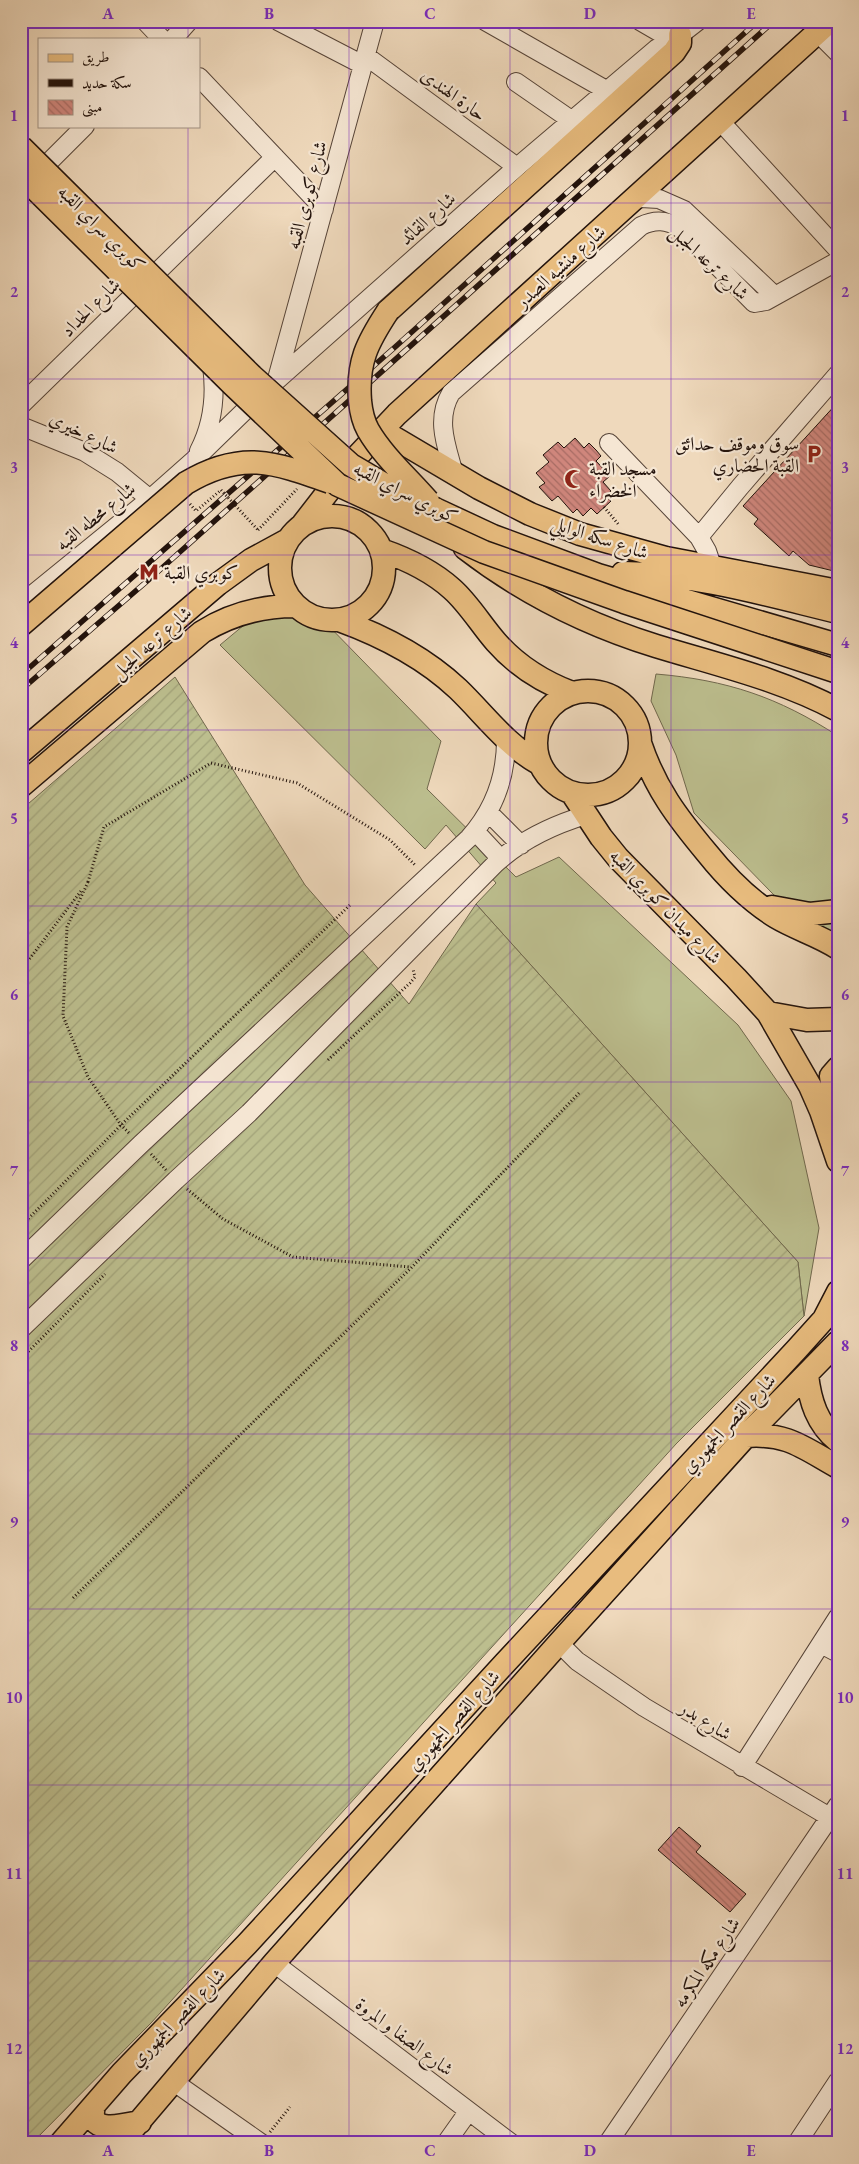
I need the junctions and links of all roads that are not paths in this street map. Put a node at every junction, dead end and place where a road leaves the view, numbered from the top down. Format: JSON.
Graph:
{"nodes":[{"id":1,"x":145,"y":21,"type":"edge"},
{"id":2,"x":188,"y":21,"type":"edge"},
{"id":3,"x":278,"y":21,"type":"edge"},
{"id":4,"x":375,"y":21,"type":"edge"},
{"id":5,"x":485,"y":21,"type":"edge"},
{"id":6,"x":640,"y":21,"type":"edge"},
{"id":7,"x":698,"y":21,"type":"edge"},
{"id":8,"x":824,"y":27,"type":"edge"},
{"id":9,"x":675,"y":37,"type":"junction"},
{"id":10,"x":161,"y":38,"type":"edge"},
{"id":11,"x":174,"y":38,"type":"edge"},
{"id":12,"x":838,"y":53,"type":"edge"},
{"id":13,"x":365,"y":60,"type":"junction"},
{"id":14,"x":200,"y":78,"type":"edge"},
{"id":15,"x":516,"y":82,"type":"dead end"},
{"id":16,"x":606,"y":90,"type":"junction"},
{"id":17,"x":572,"y":120,"type":"junction"},
{"id":18,"x":720,"y":121,"type":"junction"},
{"id":19,"x":83,"y":128,"type":"edge"},
{"id":20,"x":21,"y":147,"type":"edge"},
{"id":21,"x":275,"y":157,"type":"junction"},
{"id":22,"x":517,"y":167,"type":"junction"},
{"id":23,"x":23,"y":180,"type":"edge"},
{"id":24,"x":632,"y":200,"type":"junction"},
{"id":25,"x":324,"y":209,"type":"junction"},
{"id":26,"x":838,"y":250,"type":"edge"},
{"id":27,"x":838,"y":261,"type":"edge"},
{"id":28,"x":139,"y":289,"type":"junction"},
{"id":29,"x":775,"y":296,"type":"junction"},
{"id":30,"x":212,"y":366,"type":"junction"},
{"id":31,"x":838,"y":374,"type":"edge"},
{"id":32,"x":272,"y":384,"type":"junction"},
{"id":33,"x":21,"y":405,"type":"edge"},
{"id":34,"x":22,"y":428,"type":"edge"},
{"id":35,"x":381,"y":430,"type":"junction"},
{"id":36,"x":609,"y":443,"type":"dead end"},
{"id":37,"x":418,"y":453,"type":"junction"},
{"id":38,"x":194,"y":460,"type":"junction"},
{"id":39,"x":454,"y":474,"type":"junction"},
{"id":40,"x":338,"y":485,"type":"junction"},
{"id":41,"x":150,"y":499,"type":"junction"},
{"id":42,"x":435,"y":509,"type":"junction"},
{"id":43,"x":359,"y":523,"type":"junction"},
{"id":44,"x":303,"y":524,"type":"junction"},
{"id":45,"x":450,"y":537,"type":"junction"},
{"id":46,"x":699,"y":537,"type":"junction"},
{"id":47,"x":286,"y":541,"type":"junction"},
{"id":48,"x":381,"y":550,"type":"junction"},
{"id":49,"x":712,"y":566,"type":"junction"},
{"id":50,"x":598,"y":575,"type":"junction"},
{"id":51,"x":838,"y":591,"type":"edge"},
{"id":52,"x":21,"y":604,"type":"edge"},
{"id":53,"x":296,"y":606,"type":"junction"},
{"id":54,"x":838,"y":612,"type":"edge"},
{"id":55,"x":339,"y":620,"type":"junction"},
{"id":56,"x":21,"y":625,"type":"edge"},
{"id":57,"x":838,"y":645,"type":"edge"},
{"id":58,"x":838,"y":672,"type":"edge"},
{"id":59,"x":572,"y":694,"type":"junction"},
{"id":60,"x":838,"y":710,"type":"edge"},
{"id":61,"x":63,"y":717,"type":"junction"},
{"id":62,"x":80,"y":736,"type":"junction"},
{"id":63,"x":506,"y":740,"type":"junction"},
{"id":64,"x":640,"y":743,"type":"junction"},
{"id":65,"x":21,"y":752,"type":"edge"},
{"id":66,"x":540,"y":764,"type":"junction"},
{"id":67,"x":21,"y":786,"type":"edge"},
{"id":68,"x":572,"y":793,"type":"junction"},
{"id":69,"x":488,"y":812,"type":"junction"},
{"id":70,"x":586,"y":815,"type":"junction"},
{"id":71,"x":476,"y":831,"type":"junction"},
{"id":72,"x":521,"y":845,"type":"junction"},
{"id":73,"x":501,"y":859,"type":"junction"},
{"id":74,"x":750,"y":899,"type":"junction"},
{"id":75,"x":838,"y":911,"type":"edge"},
{"id":76,"x":838,"y":948,"type":"edge"},
{"id":77,"x":768,"y":1014,"type":"junction"},
{"id":78,"x":838,"y":1019,"type":"edge"},
{"id":79,"x":838,"y":1068,"type":"edge"},
{"id":80,"x":831,"y":1137,"type":"junction"},
{"id":81,"x":838,"y":1161,"type":"edge"},
{"id":82,"x":21,"y":1260,"type":"edge"},
{"id":83,"x":838,"y":1292,"type":"edge"},
{"id":84,"x":21,"y":1329,"type":"edge"},
{"id":85,"x":838,"y":1342,"type":"edge"},
{"id":86,"x":806,"y":1375,"type":"junction"},
{"id":87,"x":746,"y":1436,"type":"junction"},
{"id":88,"x":838,"y":1441,"type":"edge"},
{"id":89,"x":838,"y":1466,"type":"edge"},
{"id":90,"x":838,"y":1617,"type":"edge"},
{"id":91,"x":559,"y":1643,"type":"junction"},
{"id":92,"x":821,"y":1644,"type":"junction"},
{"id":93,"x":838,"y":1653,"type":"edge"},
{"id":94,"x":742,"y":1767,"type":"junction"},
{"id":95,"x":835,"y":1815,"type":"edge"},
{"id":96,"x":274,"y":1963,"type":"junction"},
{"id":97,"x":838,"y":2081,"type":"edge"},
{"id":98,"x":174,"y":2082,"type":"junction"},
{"id":99,"x":94,"y":2106,"type":"junction"},
{"id":100,"x":468,"y":2112,"type":"junction"},
{"id":101,"x":140,"y":2122,"type":"junction"},
{"id":102,"x":264,"y":2139,"type":"edge"},
{"id":103,"x":61,"y":2143,"type":"edge"},
{"id":104,"x":121,"y":2143,"type":"edge"},
{"id":105,"x":446,"y":2143,"type":"edge"},
{"id":106,"x":511,"y":2143,"type":"edge"},
{"id":107,"x":608,"y":2143,"type":"edge"},
{"id":108,"x":797,"y":2143,"type":"edge"}],
"edges":[{"from":1,"to":10,"type":"street"},
{"from":2,"to":11,"type":"street"},
{"from":3,"to":13,"type":"street","name":"حارة الهندى"},
{"from":4,"to":13,"type":"street","name":"شارع كوبرى القبه"},
{"from":5,"to":16,"type":"street"},
{"from":6,"to":9,"type":"street"},
{"from":7,"to":9,"type":"street","name":"شارع القائد"},
{"from":8,"to":12,"type":"street"},
{"from":8,"to":18,"type":"main road","name":"شارع منشيه الصدر"},
{"from":9,"to":16,"type":"street","name":"شارع القائد"},
{"from":9,"to":42,"type":"main road","bridge":true},
{"from":13,"to":22,"type":"street","name":"حارة الهندى"},
{"from":13,"to":25,"type":"street","name":"شارع كوبرى القبه"},
{"from":14,"to":21,"type":"street"},
{"from":15,"to":17,"type":"street"},
{"from":16,"to":17,"type":"street","name":"شارع القائد"},
{"from":17,"to":22,"type":"street","name":"شارع القائد"},
{"from":18,"to":24,"type":"main road","name":"شارع منشيه الصدر"},
{"from":18,"to":26,"type":"street"},
{"from":19,"to":23,"type":"street"},
{"from":20,"to":42,"type":"main road","name":"كوبري سراي القبه","bridge":true},
{"from":21,"to":25,"type":"street"},
{"from":21,"to":28,"type":"street","name":"شارع الحداد"},
{"from":22,"to":32,"type":"street","name":"شارع القائد"},
{"from":23,"to":28,"type":"street"},
{"from":23,"to":40,"type":"main road","name":"كوبري سراي القبه","bridge":true},
{"from":24,"to":29,"type":"street"},
{"from":24,"to":35,"type":"main road","name":"شارع منشيه الصدر"},
{"from":25,"to":32,"type":"street","name":"شارع كوبرى القبه"},
{"from":27,"to":29,"type":"street","name":"شارع ترعه الجبل"},
{"from":28,"to":30,"type":"street"},
{"from":28,"to":33,"type":"street","name":"شارع الحداد"},
{"from":29,"to":39,"type":"street","name":"شارع ترعه الجبل"},
{"from":30,"to":32,"type":"street"},
{"from":30,"to":38,"type":"street"},
{"from":31,"to":46,"type":"street"},
{"from":32,"to":38,"type":"street","name":"شارع القائد"},
{"from":34,"to":41,"type":"street","name":"شارع خيري"},
{"from":35,"to":37,"type":"main road","name":"شارع سكه الوايلي"},
{"from":35,"to":44,"type":"main road","name":"شارع منشيه الصدر"},
{"from":36,"to":46,"type":"street"},
{"from":37,"to":39,"type":"main road","name":"شارع سكه الوايلي"},
{"from":37,"to":43,"type":"main road"},
{"from":38,"to":41,"type":"street","name":"شارع محطه القبه"},
{"from":39,"to":49,"type":"main road","name":"شارع سكه الوايلي"},
{"from":40,"to":45,"type":"main road","name":"كوبري سراي القبه","bridge":true},
{"from":40,"to":56,"type":"main road","bridge":true},
{"from":41,"to":52,"type":"street","name":"شارع محطه القبه"},
{"from":42,"to":50,"type":"main road","name":"كوبري سراي القبه"},
{"from":43,"to":44,"type":"main road"},
{"from":43,"to":48,"type":"main road"},
{"from":44,"to":47,"type":"main road"},
{"from":45,"to":58,"type":"main road","name":"كوبري سراي القبه","bridge":true},
{"from":45,"to":60,"type":"main road","bridge":true},
{"from":46,"to":49,"type":"street"},
{"from":47,"to":53,"type":"main road"},
{"from":47,"to":61,"type":"main road","name":"شارع ترعه الجبل"},
{"from":48,"to":55,"type":"main road"},
{"from":48,"to":59,"type":"main road"},
{"from":49,"to":51,"type":"main road","name":"شارع سكه الوايلي"},
{"from":50,"to":54,"type":"main road"},
{"from":50,"to":57,"type":"main road","name":"كوبري سراي القبه"},
{"from":53,"to":55,"type":"main road"},
{"from":53,"to":62,"type":"main road","name":"شارع ترعه الجبل"},
{"from":55,"to":63,"type":"main road"},
{"from":59,"to":64,"type":"main road"},
{"from":59,"to":66,"type":"main road"},
{"from":61,"to":62,"type":"main road"},
{"from":61,"to":65,"type":"main road","name":"شارع ترعه الجبل"},
{"from":62,"to":67,"type":"main road","name":"شارع ترعه الجبل"},
{"from":63,"to":66,"type":"main road"},
{"from":63,"to":69,"type":"street"},
{"from":64,"to":68,"type":"main road"},
{"from":64,"to":74,"type":"main road"},
{"from":66,"to":68,"type":"main road"},
{"from":68,"to":70,"type":"main road","name":"شارع ميدان كوبري القبه"},
{"from":69,"to":71,"type":"street"},
{"from":69,"to":72,"type":"street"},
{"from":70,"to":72,"type":"street"},
{"from":70,"to":77,"type":"main road","name":"شارع ميدان كوبري القبه"},
{"from":71,"to":73,"type":"street"},
{"from":71,"to":82,"type":"street"},
{"from":72,"to":73,"type":"street"},
{"from":73,"to":84,"type":"street"},
{"from":74,"to":75,"type":"main road"},
{"from":74,"to":76,"type":"main road"},
{"from":77,"to":78,"type":"main road"},
{"from":77,"to":80,"type":"main road"},
{"from":79,"to":80,"type":"main road"},
{"from":80,"to":81,"type":"main road"},
{"from":83,"to":99,"type":"main road","name":"شارع القصر الجمهوري"},
{"from":85,"to":86,"type":"main road","name":"شارع القصر الجمهوري"},
{"from":86,"to":87,"type":"main road","name":"شارع القصر الجمهوري"},
{"from":86,"to":88,"type":"main road"},
{"from":87,"to":89,"type":"main road"},
{"from":87,"to":91,"type":"main road","name":"شارع القصر الجمهوري"},
{"from":90,"to":92,"type":"street"},
{"from":91,"to":94,"type":"street","name":"شارع بدر"},
{"from":91,"to":96,"type":"main road","name":"شارع القصر الجمهوري"},
{"from":92,"to":93,"type":"street"},
{"from":92,"to":94,"type":"street"},
{"from":94,"to":95,"type":"street","name":"شارع بدر"},
{"from":95,"to":107,"type":"street","name":"شارع مكه المكرمه"},
{"from":96,"to":98,"type":"main road","name":"شارع القصر الجمهوري"},
{"from":96,"to":100,"type":"street","name":"شارع الصفا و المروة"},
{"from":97,"to":108,"type":"street"},
{"from":98,"to":101,"type":"main road","name":"شارع القصر الجمهوري"},
{"from":98,"to":102,"type":"street"},
{"from":99,"to":101,"type":"main road"},
{"from":99,"to":103,"type":"main road","name":"شارع القصر الجمهوري"},
{"from":100,"to":105,"type":"street"},
{"from":100,"to":106,"type":"street","name":"شارع الصفا و المروة"},
{"from":101,"to":104,"type":"main road","name":"شارع القصر الجمهوري"}]}
